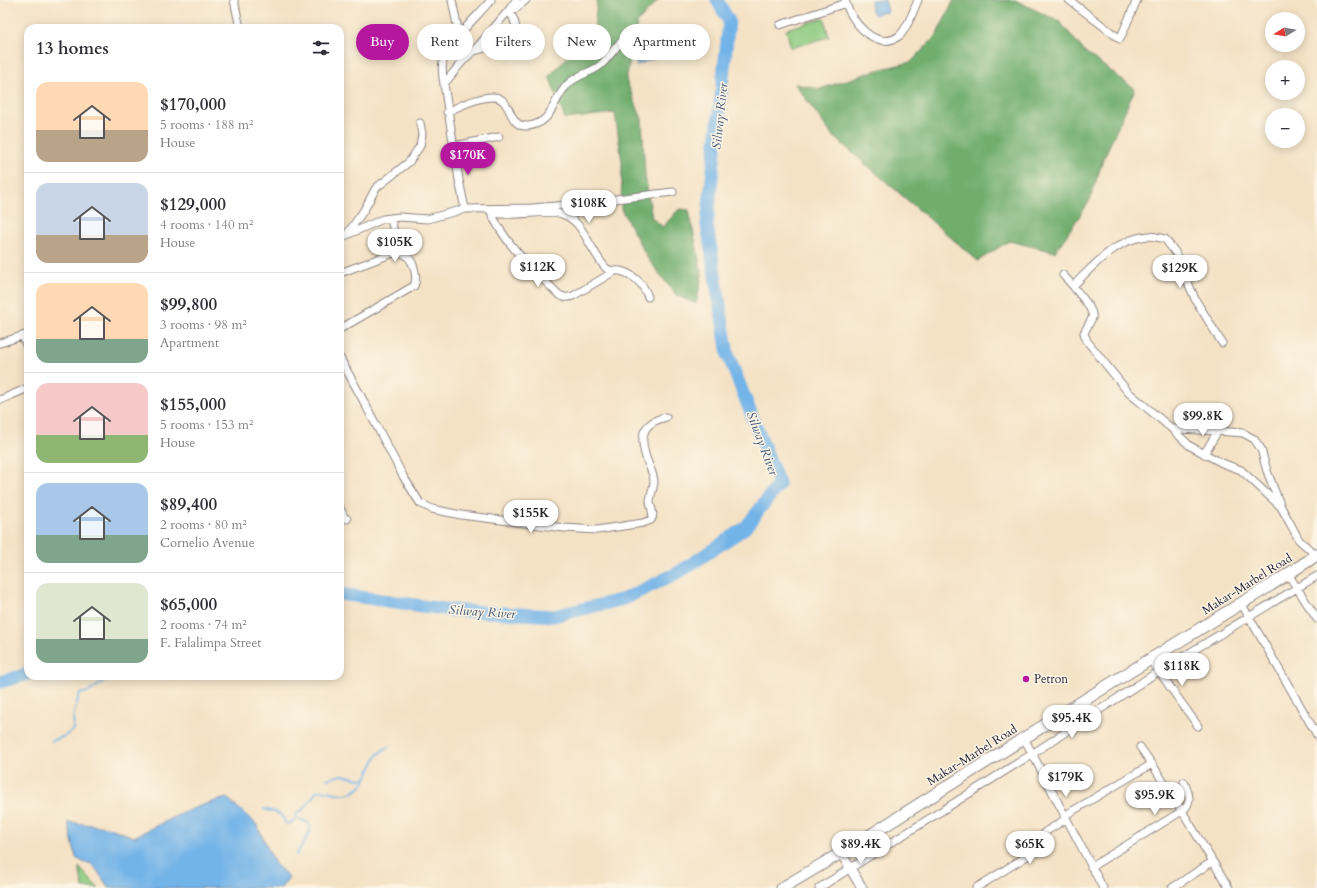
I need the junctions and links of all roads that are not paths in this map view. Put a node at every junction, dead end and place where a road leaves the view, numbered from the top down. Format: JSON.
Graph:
{"nodes":[{"id":1,"x":234,"y":0,"type":"edge"},
{"id":2,"x":452,"y":0,"type":"edge"},
{"id":3,"x":491,"y":0,"type":"edge"},
{"id":4,"x":516,"y":0,"type":"edge"},
{"id":5,"x":526,"y":0,"type":"edge"},
{"id":6,"x":918,"y":0,"type":"edge"},
{"id":7,"x":1069,"y":0,"type":"edge"},
{"id":8,"x":1082,"y":0,"type":"edge"},
{"id":9,"x":1137,"y":0,"type":"edge"},
{"id":10,"x":846,"y":1,"type":"edge"},
{"id":11,"x":1078,"y":7,"type":"junction"},
{"id":12,"x":510,"y":11,"type":"junction"},
{"id":13,"x":239,"y":24,"type":"edge"},
{"id":14,"x":457,"y":24,"type":"edge"},
{"id":15,"x":469,"y":24,"type":"edge"},
{"id":16,"x":780,"y":24,"type":"dead end"},
{"id":17,"x":619,"y":44,"type":"edge"},
{"id":18,"x":474,"y":51,"type":"junction"},
{"id":19,"x":445,"y":60,"type":"edge"},
{"id":20,"x":444,"y":84,"type":"junction"},
{"id":21,"x":447,"y":112,"type":"junction"},
{"id":22,"x":420,"y":123,"type":"dead end"},
{"id":23,"x":499,"y":136,"type":"dead end"},
{"id":24,"x":454,"y":146,"type":"junction"},
{"id":25,"x":673,"y":192,"type":"dead end"},
{"id":26,"x":465,"y":209,"type":"junction"},
{"id":27,"x":491,"y":210,"type":"junction"},
{"id":28,"x":391,"y":218,"type":"junction"},
{"id":29,"x":344,"y":236,"type":"edge"},
{"id":30,"x":344,"y":237,"type":"edge"},
{"id":31,"x":399,"y":251,"type":"junction"},
{"id":32,"x":615,"y":271,"type":"junction"},
{"id":33,"x":344,"y":272,"type":"edge"},
{"id":34,"x":1063,"y":275,"type":"dead end"},
{"id":35,"x":1072,"y":286,"type":"junction"},
{"id":36,"x":648,"y":297,"type":"dead end"},
{"id":37,"x":344,"y":327,"type":"edge"},
{"id":38,"x":24,"y":335,"type":"edge"},
{"id":39,"x":1222,"y":343,"type":"dead end"},
{"id":40,"x":0,"y":344,"type":"edge"},
{"id":41,"x":344,"y":365,"type":"edge"},
{"id":42,"x":24,"y":389,"type":"edge"},
{"id":43,"x":1,"y":397,"type":"edge"},
{"id":44,"x":666,"y":417,"type":"dead end"},
{"id":45,"x":1170,"y":428,"type":"junction"},
{"id":46,"x":1218,"y":431,"type":"junction"},
{"id":47,"x":1204,"y":454,"type":"junction"},
{"id":48,"x":1282,"y":507,"type":"junction"},
{"id":49,"x":344,"y":517,"type":"edge"},
{"id":50,"x":347,"y":519,"type":"dead end"},
{"id":51,"x":1316,"y":555,"type":"edge"},
{"id":52,"x":1288,"y":574,"type":"junction"},
{"id":53,"x":1317,"y":576,"type":"edge"},
{"id":54,"x":1297,"y":588,"type":"junction"},
{"id":55,"x":1241,"y":603,"type":"junction"},
{"id":56,"x":1249,"y":617,"type":"junction"},
{"id":57,"x":1317,"y":619,"type":"edge"},
{"id":58,"x":1150,"y":659,"type":"junction"},
{"id":59,"x":1159,"y":671,"type":"junction"},
{"id":60,"x":1198,"y":726,"type":"dead end"},
{"id":61,"x":1317,"y":735,"type":"edge"},
{"id":62,"x":1024,"y":738,"type":"junction"},
{"id":63,"x":1140,"y":747,"type":"dead end"},
{"id":64,"x":1032,"y":754,"type":"junction"},
{"id":65,"x":1152,"y":764,"type":"junction"},
{"id":66,"x":1184,"y":782,"type":"dead end"},
{"id":67,"x":1182,"y":811,"type":"junction"},
{"id":68,"x":1065,"y":818,"type":"junction"},
{"id":69,"x":841,"y":853,"type":"junction"},
{"id":70,"x":1212,"y":862,"type":"junction"},
{"id":71,"x":1091,"y":866,"type":"junction"},
{"id":72,"x":850,"y":867,"type":"junction"},
{"id":73,"x":782,"y":888,"type":"edge"},
{"id":74,"x":818,"y":888,"type":"edge"},
{"id":75,"x":862,"y":888,"type":"edge"},
{"id":76,"x":976,"y":888,"type":"edge"},
{"id":77,"x":1103,"y":888,"type":"edge"},
{"id":78,"x":1172,"y":888,"type":"edge"},
{"id":79,"x":1229,"y":888,"type":"edge"}],
"edges":[{"from":1,"to":13,"type":"street"},
{"from":2,"to":14,"type":"street"},
{"from":3,"to":15,"type":"street"},
{"from":4,"to":12,"type":"street"},
{"from":5,"to":12,"type":"street"},
{"from":6,"to":10,"type":"street"},
{"from":7,"to":11,"type":"street"},
{"from":8,"to":11,"type":"street"},
{"from":9,"to":11,"type":"street"},
{"from":10,"to":16,"type":"street"},
{"from":12,"to":18,"type":"street"},
{"from":12,"to":18,"type":"street"},
{"from":17,"to":21,"type":"street"},
{"from":18,"to":20,"type":"street"},
{"from":19,"to":20,"type":"street"},
{"from":20,"to":21,"type":"street"},
{"from":21,"to":24,"type":"street"},
{"from":22,"to":29,"type":"street"},
{"from":23,"to":24,"type":"street"},
{"from":24,"to":26,"type":"street"},
{"from":25,"to":27,"type":"street"},
{"from":26,"to":27,"type":"street"},
{"from":26,"to":28,"type":"street"},
{"from":27,"to":32,"type":"street"},
{"from":27,"to":32,"type":"street"},
{"from":28,"to":30,"type":"street"},
{"from":28,"to":31,"type":"street"},
{"from":31,"to":33,"type":"street"},
{"from":31,"to":37,"type":"street"},
{"from":32,"to":36,"type":"street"},
{"from":34,"to":35,"type":"street"},
{"from":35,"to":39,"type":"street"},
{"from":35,"to":45,"type":"street"},
{"from":38,"to":40,"type":"street"},
{"from":41,"to":44,"type":"street"},
{"from":42,"to":43,"type":"street"},
{"from":45,"to":46,"type":"street"},
{"from":45,"to":47,"type":"street"},
{"from":46,"to":47,"type":"street"},
{"from":46,"to":48,"type":"street"},
{"from":47,"to":48,"type":"street"},
{"from":48,"to":51,"type":"street"},
{"from":49,"to":50,"type":"street"},
{"from":51,"to":52,"type":"main road","name":"Makar-Marbel Road"},
{"from":52,"to":54,"type":"street"},
{"from":52,"to":55,"type":"main road","name":"Makar-Marbel Road"},
{"from":53,"to":54,"type":"street"},
{"from":54,"to":56,"type":"street"},
{"from":54,"to":57,"type":"street"},
{"from":55,"to":56,"type":"street"},
{"from":55,"to":58,"type":"main road","name":"Makar-Marbel Road"},
{"from":56,"to":59,"type":"street"},
{"from":56,"to":61,"type":"street"},
{"from":58,"to":59,"type":"street"},
{"from":58,"to":62,"type":"main road","name":"Makar-Marbel Road"},
{"from":59,"to":60,"type":"street"},
{"from":59,"to":64,"type":"street"},
{"from":62,"to":64,"type":"street"},
{"from":62,"to":69,"type":"main road","name":"Makar-Marbel Road"},
{"from":63,"to":65,"type":"street"},
{"from":64,"to":68,"type":"street"},
{"from":64,"to":72,"type":"street"},
{"from":65,"to":67,"type":"street"},
{"from":65,"to":68,"type":"street"},
{"from":66,"to":67,"type":"street"},
{"from":67,"to":70,"type":"street"},
{"from":67,"to":71,"type":"street"},
{"from":68,"to":71,"type":"street"},
{"from":68,"to":76,"type":"street"},
{"from":69,"to":72,"type":"street"},
{"from":69,"to":73,"type":"main road","name":"Makar-Marbel Road"},
{"from":70,"to":78,"type":"street"},
{"from":70,"to":79,"type":"street"},
{"from":71,"to":77,"type":"street"},
{"from":72,"to":74,"type":"street"},
{"from":72,"to":75,"type":"street"}]}
